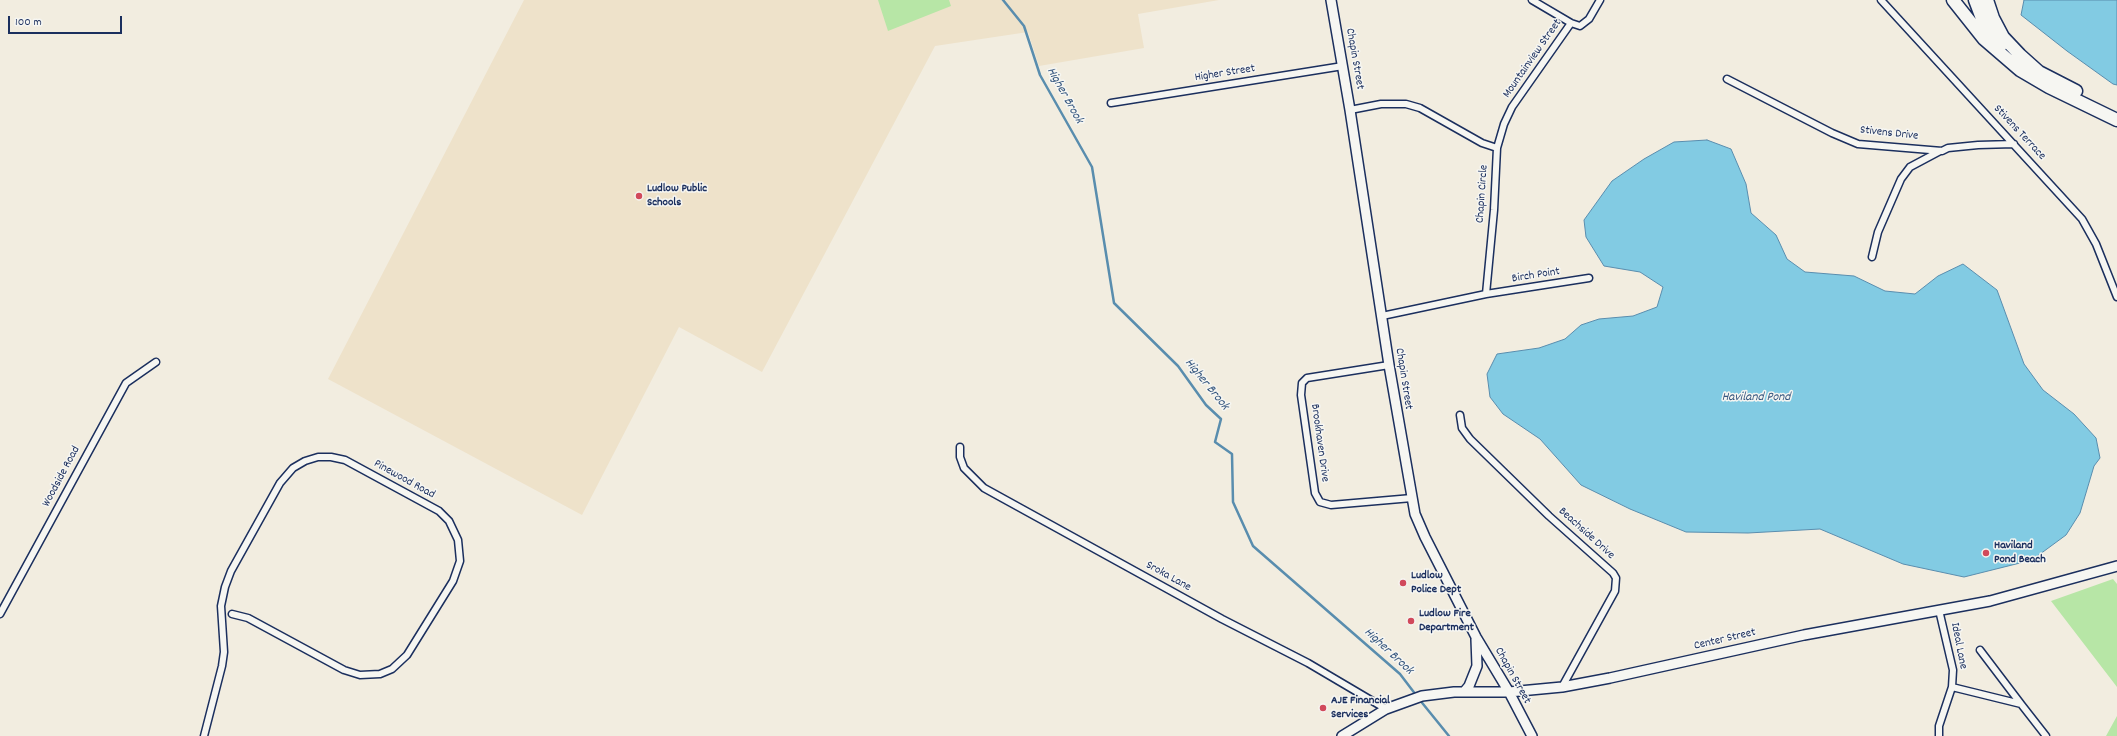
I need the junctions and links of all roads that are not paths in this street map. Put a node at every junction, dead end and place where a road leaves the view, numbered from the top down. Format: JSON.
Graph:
{"nodes":[{"id":1,"x":1331,"y":0,"type":"edge"},
{"id":2,"x":1532,"y":0,"type":"edge"},
{"id":3,"x":1600,"y":0,"type":"edge"},
{"id":4,"x":1881,"y":0,"type":"edge"},
{"id":5,"x":1953,"y":0,"type":"edge"},
{"id":6,"x":1975,"y":0,"type":"edge"},
{"id":7,"x":1987,"y":0,"type":"edge"},
{"id":8,"x":1571,"y":23,"type":"junction"},
{"id":9,"x":1343,"y":66,"type":"junction"},
{"id":10,"x":1727,"y":79,"type":"dead end"},
{"id":11,"x":2049,"y":87,"type":"junction"},
{"id":12,"x":1111,"y":103,"type":"dead end"},
{"id":13,"x":1350,"y":110,"type":"junction"},
{"id":14,"x":2117,"y":111,"type":"edge"},
{"id":15,"x":2117,"y":120,"type":"edge"},
{"id":16,"x":2014,"y":144,"type":"junction"},
{"id":17,"x":1497,"y":148,"type":"junction"},
{"id":18,"x":1942,"y":151,"type":"junction"},
{"id":19,"x":1872,"y":257,"type":"dead end"},
{"id":20,"x":1589,"y":278,"type":"dead end"},
{"id":21,"x":1486,"y":294,"type":"junction"},
{"id":22,"x":2117,"y":297,"type":"edge"},
{"id":23,"x":1382,"y":316,"type":"junction"},
{"id":24,"x":156,"y":362,"type":"dead end"},
{"id":25,"x":1389,"y":365,"type":"junction"},
{"id":26,"x":1460,"y":415,"type":"dead end"},
{"id":27,"x":960,"y":447,"type":"dead end"},
{"id":28,"x":1412,"y":498,"type":"junction"},
{"id":29,"x":2117,"y":566,"type":"edge"},
{"id":30,"x":1939,"y":610,"type":"junction"},
{"id":31,"x":0,"y":614,"type":"edge"},
{"id":32,"x":232,"y":614,"type":"dead end"},
{"id":33,"x":1476,"y":637,"type":"junction"},
{"id":34,"x":1980,"y":650,"type":"dead end"},
{"id":35,"x":1562,"y":687,"type":"junction"},
{"id":36,"x":1952,"y":687,"type":"junction"},
{"id":37,"x":1464,"y":692,"type":"junction"},
{"id":38,"x":1509,"y":692,"type":"junction"},
{"id":39,"x":2021,"y":704,"type":"junction"},
{"id":40,"x":1386,"y":709,"type":"junction"},
{"id":41,"x":204,"y":736,"type":"edge"},
{"id":42,"x":1342,"y":736,"type":"edge"},
{"id":43,"x":1532,"y":736,"type":"edge"},
{"id":44,"x":1939,"y":736,"type":"edge"},
{"id":45,"x":2046,"y":736,"type":"edge"}],
"edges":[{"from":1,"to":9,"type":"main road","name":"Chapin Street"},
{"from":2,"to":8,"type":"street"},
{"from":3,"to":8,"type":"street","name":"Mountainview Street"},
{"from":4,"to":16,"type":"street","name":"Stivens Terrace"},
{"from":5,"to":11,"type":"highway"},
{"from":6,"to":11,"type":"highway"},
{"from":7,"to":14,"type":"highway"},
{"from":8,"to":17,"type":"street","name":"Mountainview Street"},
{"from":9,"to":12,"type":"street","name":"Higher Street"},
{"from":9,"to":13,"type":"main road","name":"Chapin Street"},
{"from":10,"to":18,"type":"street","name":"Stivens Drive"},
{"from":11,"to":15,"type":"highway"},
{"from":13,"to":17,"type":"street"},
{"from":13,"to":23,"type":"main road","name":"Chapin Street"},
{"from":16,"to":18,"type":"street","name":"Stivens Drive"},
{"from":16,"to":22,"type":"street","name":"Stivens Terrace"},
{"from":17,"to":21,"type":"street","name":"Chapin Circle"},
{"from":18,"to":19,"type":"street"},
{"from":20,"to":21,"type":"street","name":"Birch Point"},
{"from":21,"to":23,"type":"street"},
{"from":23,"to":25,"type":"main road","name":"Chapin Street"},
{"from":24,"to":31,"type":"street","name":"Woodside Road"},
{"from":25,"to":28,"type":"main road","name":"Chapin Street"},
{"from":25,"to":28,"type":"street","name":"Brookhaven Drive"},
{"from":26,"to":35,"type":"street","name":"Beachside Drive"},
{"from":27,"to":40,"type":"street","name":"Sroka Lane"},
{"from":28,"to":33,"type":"main road","name":"Chapin Street"},
{"from":29,"to":30,"type":"main road","name":"Center Street"},
{"from":30,"to":35,"type":"main road","name":"Center Street"},
{"from":30,"to":36,"type":"street","name":"Ideal Lane"},
{"from":32,"to":41,"type":"street","name":"Pinewood Road"},
{"from":33,"to":37,"type":"main road"},
{"from":33,"to":38,"type":"main road","name":"Chapin Street"},
{"from":34,"to":39,"type":"street","name":"Ideal Lane"},
{"from":35,"to":38,"type":"main road","name":"Center Street"},
{"from":36,"to":39,"type":"street","name":"Ideal Lane"},
{"from":36,"to":44,"type":"street","name":"Ideal Lane"},
{"from":37,"to":38,"type":"main road","name":"Center Street"},
{"from":37,"to":40,"type":"main road","name":"Center Street"},
{"from":38,"to":43,"type":"main road","name":"Chapin Street"},
{"from":39,"to":45,"type":"street","name":"Ideal Lane"},
{"from":40,"to":42,"type":"main road","name":"Center Street"}]}
